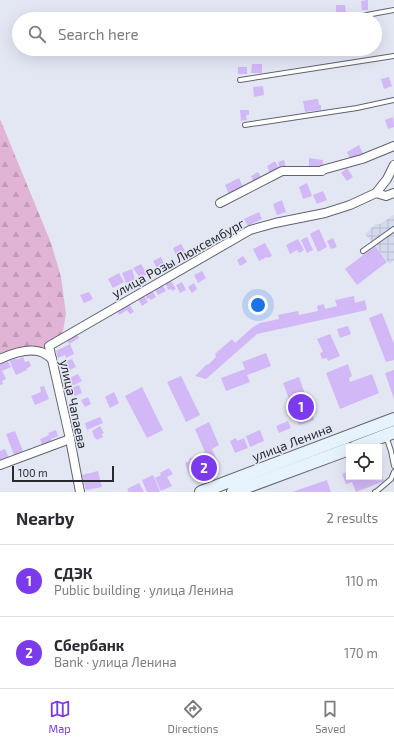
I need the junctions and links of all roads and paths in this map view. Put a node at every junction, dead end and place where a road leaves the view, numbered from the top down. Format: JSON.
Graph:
{"nodes":[{"id":1,"x":394,"y":10,"type":"edge"},
{"id":2,"x":382,"y":12,"type":"edge"},
{"id":3,"x":394,"y":56,"type":"edge"},
{"id":4,"x":240,"y":80,"type":"dead end"},
{"id":5,"x":394,"y":100,"type":"edge"},
{"id":6,"x":245,"y":126,"type":"dead end"},
{"id":7,"x":394,"y":146,"type":"edge"},
{"id":8,"x":394,"y":165,"type":"edge"},
{"id":9,"x":376,"y":193,"type":"junction"},
{"id":10,"x":394,"y":193,"type":"edge"},
{"id":11,"x":220,"y":203,"type":"dead end"},
{"id":12,"x":394,"y":230,"type":"edge"},
{"id":13,"x":363,"y":251,"type":"dead end"},
{"id":14,"x":49,"y":346,"type":"joint"},
{"id":15,"x":0,"y":359,"type":"edge"},
{"id":16,"x":52,"y":359,"type":"junction"},
{"id":17,"x":389,"y":421,"type":"edge"},
{"id":18,"x":389,"y":434,"type":"edge"},
{"id":19,"x":70,"y":439,"type":"junction"},
{"id":20,"x":362,"y":444,"type":"edge"},
{"id":21,"x":346,"y":450,"type":"edge"},
{"id":22,"x":0,"y":465,"type":"edge"},
{"id":23,"x":394,"y":466,"type":"edge"},
{"id":24,"x":394,"y":472,"type":"edge"},
{"id":25,"x":393,"y":480,"type":"edge"},
{"id":26,"x":80,"y":492,"type":"edge"},
{"id":27,"x":201,"y":492,"type":"edge"},
{"id":28,"x":235,"y":492,"type":"edge"},
{"id":29,"x":375,"y":492,"type":"edge"}],
"edges":[{"from":1,"to":2,"type":"lane"},
{"from":3,"to":4,"type":"lane"},
{"from":5,"to":6,"type":"lane"},
{"from":7,"to":11,"type":"street"},
{"from":8,"to":9,"type":"street"},
{"from":9,"to":10,"type":"street","name":"улица Розы Люксембург"},
{"from":9,"to":14,"type":"street","name":"улица Розы Люксембург"},
{"from":12,"to":13,"type":"lane"},
{"from":14,"to":16,"type":"street","name":"улица Чапаева"},
{"from":15,"to":16,"type":"street"},
{"from":16,"to":19,"type":"street","name":"улица Чапаева"},
{"from":17,"to":18,"type":"main road"},
{"from":17,"to":27,"type":"main road","name":"улица Ленина"},
{"from":18,"to":20,"type":"main road"},
{"from":18,"to":23,"type":"lane"},
{"from":19,"to":22,"type":"street"},
{"from":19,"to":26,"type":"street","name":"улица Чапаева"},
{"from":21,"to":28,"type":"main road","name":"улица Ленина"},
{"from":24,"to":25,"type":"lane"},
{"from":25,"to":29,"type":"lane"}]}
